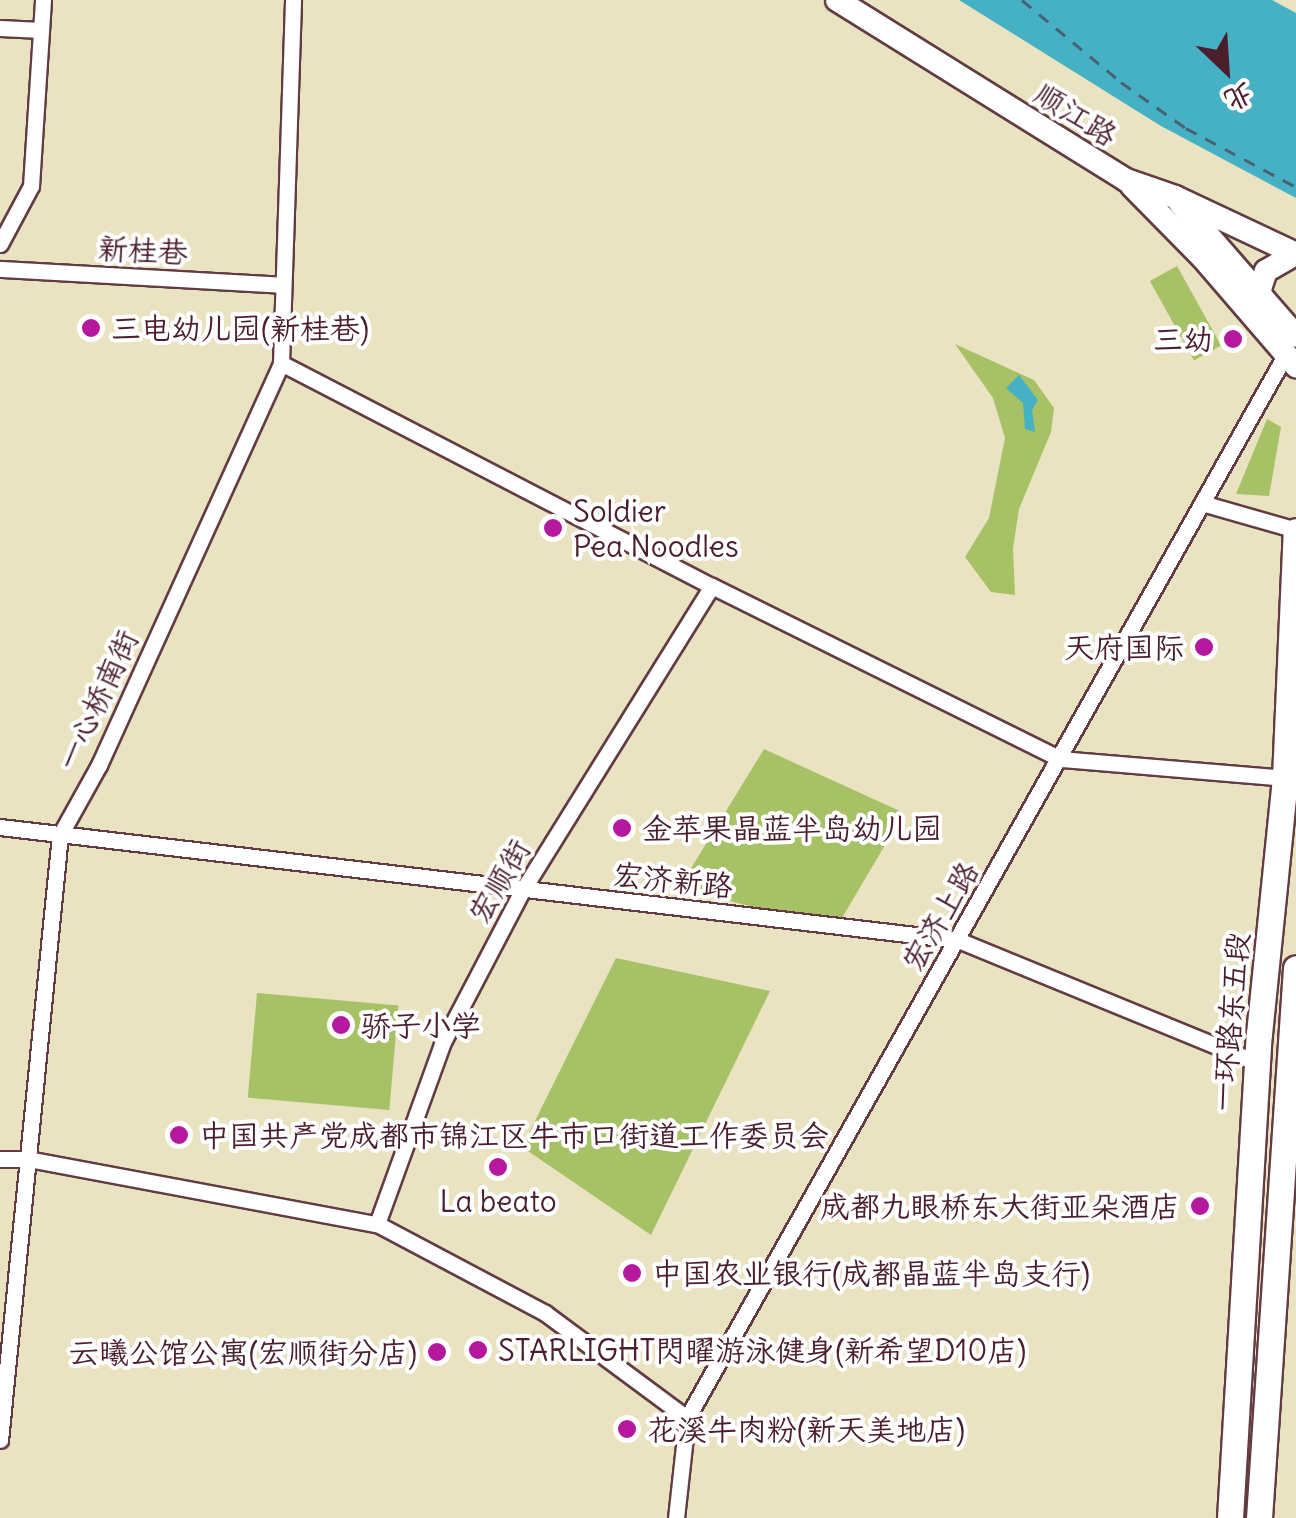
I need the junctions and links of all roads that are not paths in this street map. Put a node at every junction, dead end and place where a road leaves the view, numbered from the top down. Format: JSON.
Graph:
{"nodes":[{"id":1,"x":44,"y":0,"type":"edge"},
{"id":2,"x":293,"y":0,"type":"edge"},
{"id":3,"x":837,"y":0,"type":"edge"},
{"id":4,"x":862,"y":0,"type":"edge"},
{"id":5,"x":0,"y":28,"type":"edge"},
{"id":6,"x":41,"y":30,"type":"junction"},
{"id":7,"x":1154,"y":176,"type":"junction"},
{"id":8,"x":1126,"y":180,"type":"junction"},
{"id":9,"x":1175,"y":197,"type":"junction"},
{"id":10,"x":1296,"y":238,"type":"edge"},
{"id":11,"x":0,"y":244,"type":"edge"},
{"id":12,"x":1296,"y":254,"type":"edge"},
{"id":13,"x":0,"y":269,"type":"edge"},
{"id":14,"x":283,"y":285,"type":"junction"},
{"id":15,"x":1262,"y":302,"type":"junction"},
{"id":16,"x":1293,"y":351,"type":"edge"},
{"id":17,"x":281,"y":363,"type":"junction"},
{"id":18,"x":1202,"y":503,"type":"junction"},
{"id":19,"x":1296,"y":530,"type":"edge"},
{"id":20,"x":712,"y":586,"type":"junction"},
{"id":21,"x":1061,"y":758,"type":"junction"},
{"id":22,"x":1285,"y":778,"type":"junction"},
{"id":23,"x":0,"y":827,"type":"edge"},
{"id":24,"x":60,"y":834,"type":"junction"},
{"id":25,"x":522,"y":891,"type":"junction"},
{"id":26,"x":958,"y":940,"type":"junction"},
{"id":27,"x":1296,"y":968,"type":"edge"},
{"id":28,"x":1258,"y":1063,"type":"junction"},
{"id":29,"x":1290,"y":1093,"type":"edge"},
{"id":30,"x":0,"y":1159,"type":"edge"},
{"id":31,"x":28,"y":1159,"type":"junction"},
{"id":32,"x":376,"y":1224,"type":"junction"},
{"id":33,"x":687,"y":1418,"type":"junction"},
{"id":34,"x":0,"y":1440,"type":"edge"},
{"id":35,"x":676,"y":1518,"type":"edge"},
{"id":36,"x":1230,"y":1518,"type":"edge"},
{"id":37,"x":1259,"y":1518,"type":"edge"}],
"edges":[{"from":1,"to":6,"type":"street"},
{"from":2,"to":14,"type":"street","name":"一心桥南街"},
{"from":3,"to":8,"type":"main road","name":"顺江路"},
{"from":4,"to":7,"type":"main road","name":"顺江路"},
{"from":5,"to":6,"type":"street"},
{"from":6,"to":11,"type":"street"},
{"from":7,"to":9,"type":"main road"},
{"from":7,"to":10,"type":"main road","name":"顺江路"},
{"from":8,"to":9,"type":"main road","name":"顺江路"},
{"from":8,"to":16,"type":"main road"},
{"from":9,"to":12,"type":"main road","name":"顺江路"},
{"from":9,"to":15,"type":"main road"},
{"from":12,"to":15,"type":"main road"},
{"from":13,"to":14,"type":"street","name":"新桂巷"},
{"from":14,"to":17,"type":"street","name":"一心桥南街"},
{"from":15,"to":16,"type":"main road"},
{"from":16,"to":18,"type":"street","name":"宏济上路"},
{"from":17,"to":20,"type":"street"},
{"from":17,"to":24,"type":"street","name":"一心桥南街"},
{"from":18,"to":19,"type":"street"},
{"from":18,"to":21,"type":"street","name":"宏济上路"},
{"from":19,"to":22,"type":"main road","name":"一环路东五段"},
{"from":20,"to":21,"type":"street"},
{"from":20,"to":25,"type":"street","name":"宏顺街"},
{"from":21,"to":22,"type":"street"},
{"from":21,"to":26,"type":"street","name":"宏济上路"},
{"from":22,"to":28,"type":"main road","name":"一环路东五段"},
{"from":23,"to":24,"type":"street","name":"宏济新路"},
{"from":24,"to":25,"type":"street","name":"宏济新路"},
{"from":24,"to":31,"type":"street","name":"一心桥南街"},
{"from":25,"to":26,"type":"street","name":"宏济新路"},
{"from":25,"to":32,"type":"street","name":"宏顺街"},
{"from":26,"to":28,"type":"street","name":"宏济新路"},
{"from":26,"to":33,"type":"street","name":"宏济上路"},
{"from":27,"to":29,"type":"main road","name":"一环路东五段"},
{"from":28,"to":36,"type":"main road","name":"一环路东五段"},
{"from":29,"to":37,"type":"main road","name":"一环路东五段"},
{"from":30,"to":31,"type":"street"},
{"from":31,"to":32,"type":"street"},
{"from":31,"to":34,"type":"street","name":"一心桥南街"},
{"from":32,"to":33,"type":"street"},
{"from":33,"to":35,"type":"street","name":"宏济上路"}]}
